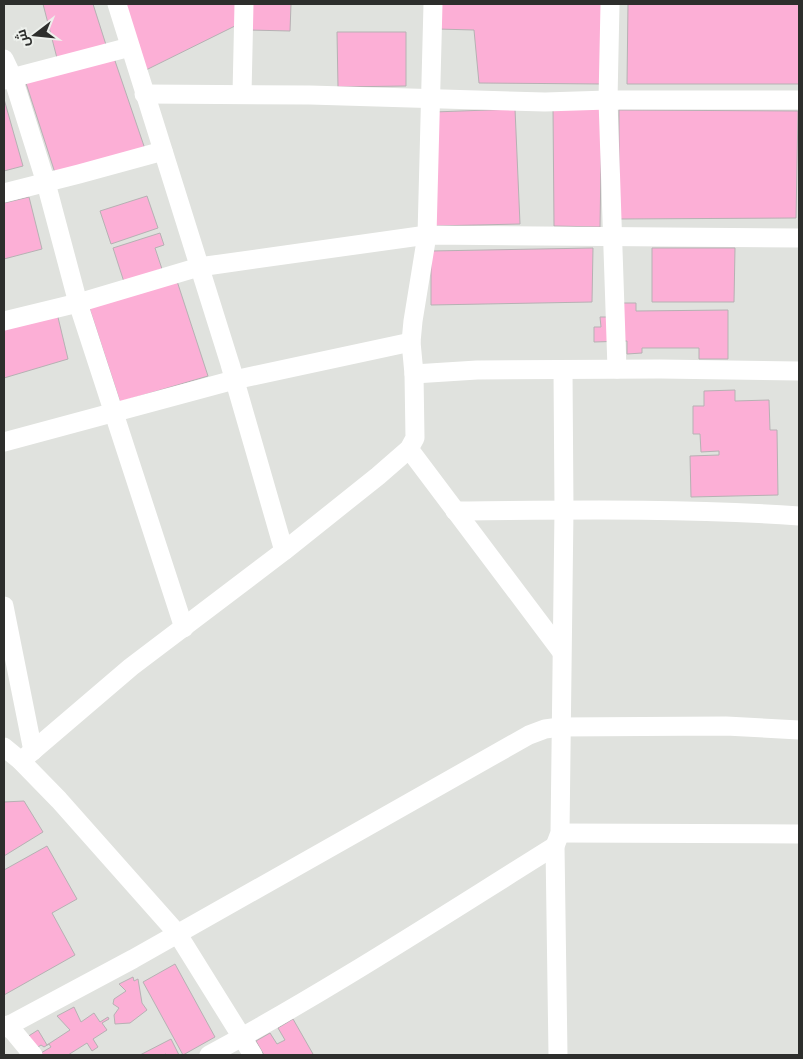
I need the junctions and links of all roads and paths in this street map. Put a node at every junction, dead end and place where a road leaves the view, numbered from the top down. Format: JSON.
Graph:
{"nodes":[{"id":1,"x":117,"y":4,"type":"edge"},
{"id":2,"x":244,"y":4,"type":"edge"},
{"id":3,"x":433,"y":4,"type":"edge"},
{"id":4,"x":610,"y":4,"type":"edge"},
{"id":5,"x":130,"y":47,"type":"junction"},
{"id":6,"x":4,"y":59,"type":"edge"},
{"id":7,"x":9,"y":79,"type":"edge"},
{"id":8,"x":144,"y":94,"type":"junction"},
{"id":9,"x":242,"y":94,"type":"junction"},
{"id":10,"x":432,"y":100,"type":"junction"},
{"id":11,"x":608,"y":100,"type":"junction"},
{"id":12,"x":799,"y":100,"type":"edge"},
{"id":13,"x":163,"y":151,"type":"junction"},
{"id":14,"x":46,"y":183,"type":"junction"},
{"id":15,"x":4,"y":193,"type":"edge"},
{"id":16,"x":427,"y":235,"type":"junction"},
{"id":17,"x":613,"y":236,"type":"junction"},
{"id":18,"x":799,"y":238,"type":"edge"},
{"id":19,"x":199,"y":267,"type":"junction"},
{"id":20,"x":78,"y":303,"type":"junction"},
{"id":21,"x":4,"y":321,"type":"edge"},
{"id":22,"x":412,"y":342,"type":"junction"},
{"id":23,"x":563,"y":370,"type":"junction"},
{"id":24,"x":617,"y":370,"type":"junction"},
{"id":25,"x":799,"y":371,"type":"edge"},
{"id":26,"x":414,"y":374,"type":"junction"},
{"id":27,"x":234,"y":380,"type":"junction"},
{"id":28,"x":114,"y":412,"type":"junction"},
{"id":29,"x":4,"y":442,"type":"edge"},
{"id":30,"x":409,"y":449,"type":"junction"},
{"id":31,"x":564,"y":510,"type":"junction"},
{"id":32,"x":455,"y":511,"type":"junction"},
{"id":33,"x":799,"y":516,"type":"edge"},
{"id":34,"x":284,"y":551,"type":"junction"},
{"id":35,"x":4,"y":606,"type":"edge"},
{"id":36,"x":184,"y":628,"type":"junction"},
{"id":37,"x":561,"y":651,"type":"junction"},
{"id":38,"x":560,"y":727,"type":"junction"},
{"id":39,"x":799,"y":730,"type":"edge"},
{"id":40,"x":4,"y":747,"type":"edge"},
{"id":41,"x":27,"y":756,"type":"junction"},
{"id":42,"x":799,"y":834,"type":"edge"},
{"id":43,"x":558,"y":839,"type":"junction"},
{"id":44,"x":177,"y":934,"type":"junction"},
{"id":45,"x":6,"y":1027,"type":"edge"},
{"id":46,"x":243,"y":1037,"type":"junction"},
{"id":47,"x":33,"y":1055,"type":"edge"},
{"id":48,"x":210,"y":1055,"type":"edge"},
{"id":49,"x":254,"y":1055,"type":"edge"},
{"id":50,"x":558,"y":1055,"type":"edge"}],
"edges":[{"from":1,"to":5,"type":"street"},
{"from":2,"to":9,"type":"street"},
{"from":3,"to":10,"type":"street"},
{"from":4,"to":11,"type":"street"},
{"from":5,"to":7,"type":"street"},
{"from":5,"to":8,"type":"street"},
{"from":6,"to":7,"type":"street"},
{"from":7,"to":14,"type":"street"},
{"from":8,"to":9,"type":"street"},
{"from":8,"to":13,"type":"street"},
{"from":9,"to":10,"type":"street"},
{"from":10,"to":11,"type":"street"},
{"from":10,"to":16,"type":"street"},
{"from":11,"to":12,"type":"street"},
{"from":11,"to":17,"type":"street"},
{"from":13,"to":14,"type":"street"},
{"from":13,"to":19,"type":"street"},
{"from":14,"to":15,"type":"street"},
{"from":14,"to":20,"type":"street"},
{"from":16,"to":17,"type":"street"},
{"from":16,"to":19,"type":"street"},
{"from":16,"to":22,"type":"street"},
{"from":17,"to":18,"type":"street"},
{"from":17,"to":24,"type":"street"},
{"from":19,"to":20,"type":"street"},
{"from":19,"to":27,"type":"street"},
{"from":20,"to":21,"type":"street"},
{"from":20,"to":28,"type":"street"},
{"from":22,"to":26,"type":"street"},
{"from":22,"to":27,"type":"street"},
{"from":23,"to":24,"type":"street"},
{"from":23,"to":26,"type":"street"},
{"from":23,"to":31,"type":"street"},
{"from":24,"to":25,"type":"street"},
{"from":26,"to":30,"type":"street"},
{"from":27,"to":28,"type":"street"},
{"from":27,"to":34,"type":"street"},
{"from":28,"to":29,"type":"street"},
{"from":28,"to":36,"type":"street"},
{"from":30,"to":32,"type":"street"},
{"from":30,"to":34,"type":"street"},
{"from":31,"to":32,"type":"street"},
{"from":31,"to":33,"type":"street"},
{"from":31,"to":37,"type":"street"},
{"from":32,"to":37,"type":"street"},
{"from":34,"to":36,"type":"street"},
{"from":35,"to":41,"type":"street"},
{"from":36,"to":41,"type":"street"},
{"from":37,"to":38,"type":"street"},
{"from":38,"to":39,"type":"street"},
{"from":38,"to":43,"type":"street"},
{"from":38,"to":44,"type":"street"},
{"from":40,"to":41,"type":"street"},
{"from":41,"to":44,"type":"street"},
{"from":42,"to":43,"type":"street"},
{"from":43,"to":46,"type":"street"},
{"from":43,"to":50,"type":"street"},
{"from":44,"to":45,"type":"street"},
{"from":44,"to":46,"type":"street"},
{"from":45,"to":47,"type":"street"},
{"from":46,"to":48,"type":"street"},
{"from":46,"to":49,"type":"street"}]}
